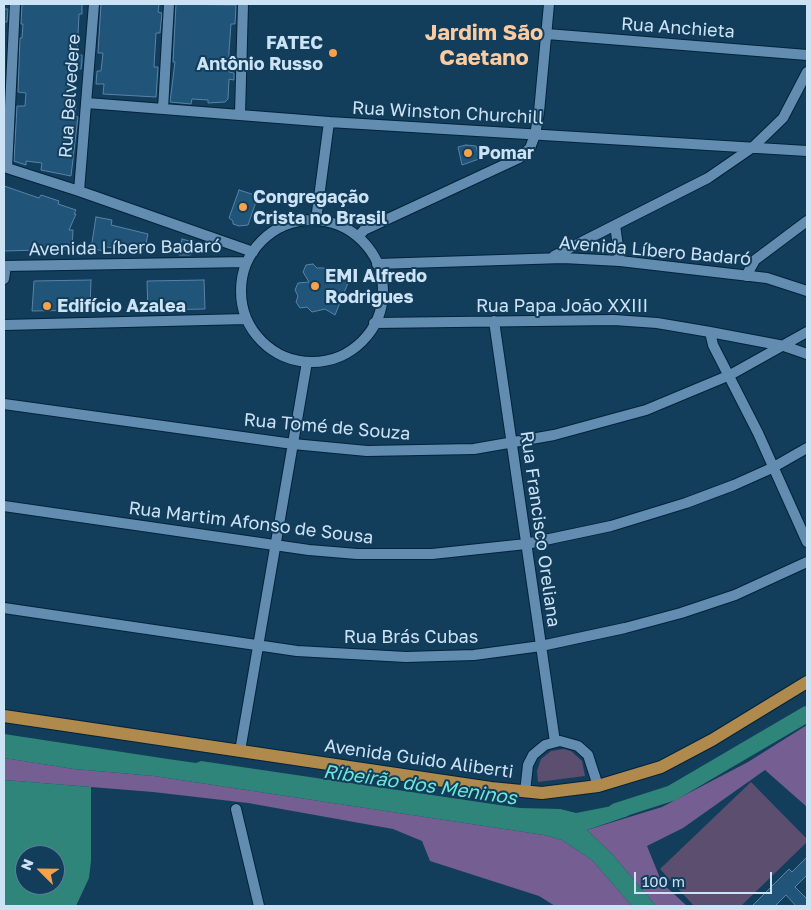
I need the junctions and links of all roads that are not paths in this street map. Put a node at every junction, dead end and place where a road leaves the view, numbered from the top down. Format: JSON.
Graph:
{"nodes":[{"id":1,"x":15,"y":4,"type":"edge"},
{"id":2,"x":94,"y":4,"type":"edge"},
{"id":3,"x":169,"y":4,"type":"edge"},
{"id":4,"x":244,"y":4,"type":"edge"},
{"id":5,"x":549,"y":4,"type":"edge"},
{"id":6,"x":547,"y":34,"type":"junction"},
{"id":7,"x":807,"y":55,"type":"edge"},
{"id":8,"x":807,"y":72,"type":"edge"},
{"id":9,"x":87,"y":103,"type":"junction"},
{"id":10,"x":163,"y":109,"type":"junction"},
{"id":11,"x":240,"y":114,"type":"junction"},
{"id":12,"x":329,"y":122,"type":"junction"},
{"id":13,"x":535,"y":135,"type":"junction"},
{"id":14,"x":754,"y":147,"type":"junction"},
{"id":15,"x":807,"y":151,"type":"edge"},
{"id":16,"x":5,"y":167,"type":"edge"},
{"id":17,"x":79,"y":190,"type":"junction"},
{"id":18,"x":316,"y":220,"type":"junction"},
{"id":19,"x":807,"y":221,"type":"edge"},
{"id":20,"x":615,"y":225,"type":"junction"},
{"id":21,"x":358,"y":237,"type":"junction"},
{"id":22,"x":252,"y":252,"type":"junction"},
{"id":23,"x":550,"y":258,"type":"junction"},
{"id":24,"x":620,"y":261,"type":"junction"},
{"id":25,"x":247,"y":262,"type":"junction"},
{"id":26,"x":377,"y":264,"type":"junction"},
{"id":27,"x":5,"y":266,"type":"edge"},
{"id":28,"x":746,"y":276,"type":"junction"},
{"id":29,"x":4,"y":279,"type":"edge"},
{"id":30,"x":803,"y":290,"type":"edge"},
{"id":31,"x":807,"y":298,"type":"edge"},
{"id":32,"x":246,"y":319,"type":"junction"},
{"id":33,"x":494,"y":321,"type":"junction"},
{"id":34,"x":374,"y":323,"type":"junction"},
{"id":35,"x":4,"y":325,"type":"edge"},
{"id":36,"x":806,"y":331,"type":"edge"},
{"id":37,"x":710,"y":332,"type":"junction"},
{"id":38,"x":784,"y":346,"type":"junction"},
{"id":39,"x":807,"y":354,"type":"edge"},
{"id":40,"x":307,"y":362,"type":"junction"},
{"id":41,"x":730,"y":375,"type":"junction"},
{"id":42,"x":4,"y":404,"type":"edge"},
{"id":43,"x":292,"y":444,"type":"junction"},
{"id":44,"x":512,"y":444,"type":"junction"},
{"id":45,"x":807,"y":448,"type":"edge"},
{"id":46,"x":772,"y":468,"type":"junction"},
{"id":47,"x":4,"y":506,"type":"edge"},
{"id":48,"x":807,"y":542,"type":"edge"},
{"id":49,"x":526,"y":544,"type":"junction"},
{"id":50,"x":275,"y":545,"type":"junction"},
{"id":51,"x":807,"y":562,"type":"edge"},
{"id":52,"x":4,"y":608,"type":"edge"},
{"id":53,"x":541,"y":646,"type":"junction"},
{"id":54,"x":258,"y":647,"type":"junction"},
{"id":55,"x":807,"y":682,"type":"edge"},
{"id":56,"x":4,"y":716,"type":"edge"},
{"id":57,"x":555,"y":742,"type":"junction"},
{"id":58,"x":240,"y":751,"type":"junction"},
{"id":59,"x":598,"y":786,"type":"junction"},
{"id":60,"x":525,"y":792,"type":"junction"},
{"id":61,"x":236,"y":809,"type":"dead end"},
{"id":62,"x":259,"y":906,"type":"edge"}],
"edges":[{"from":1,"to":16,"type":"street"},
{"from":2,"to":9,"type":"street","name":"Rua Belvedere"},
{"from":3,"to":10,"type":"street"},
{"from":4,"to":11,"type":"street"},
{"from":5,"to":6,"type":"street"},
{"from":6,"to":7,"type":"street","name":"Rua Anchieta"},
{"from":6,"to":13,"type":"street"},
{"from":8,"to":14,"type":"street"},
{"from":9,"to":10,"type":"street","name":"Rua Winston Churchill"},
{"from":9,"to":17,"type":"street","name":"Rua Belvedere"},
{"from":10,"to":11,"type":"street","name":"Rua Winston Churchill"},
{"from":11,"to":12,"type":"street","name":"Rua Winston Churchill"},
{"from":12,"to":13,"type":"street","name":"Rua Winston Churchill"},
{"from":12,"to":18,"type":"street"},
{"from":13,"to":14,"type":"street","name":"Rua Winston Churchill"},
{"from":13,"to":21,"type":"street"},
{"from":14,"to":15,"type":"street","name":"Rua Winston Churchill"},
{"from":14,"to":20,"type":"street"},
{"from":16,"to":17,"type":"street"},
{"from":17,"to":22,"type":"street"},
{"from":18,"to":21,"type":"street","name":"Avenida Líbero Badaró"},
{"from":18,"to":22,"type":"street","name":"Avenida Líbero Badaró"},
{"from":19,"to":28,"type":"street"},
{"from":20,"to":23,"type":"street"},
{"from":20,"to":24,"type":"street"},
{"from":21,"to":26,"type":"street","name":"Avenida Líbero Badaró"},
{"from":22,"to":25,"type":"street","name":"Avenida Líbero Badaró"},
{"from":23,"to":24,"type":"street","name":"Avenida Líbero Badaró"},
{"from":23,"to":26,"type":"street","name":"Avenida Líbero Badaró"},
{"from":24,"to":28,"type":"street","name":"Avenida Líbero Badaró"},
{"from":25,"to":27,"type":"street","name":"Avenida Líbero Badaró"},
{"from":25,"to":32,"type":"street","name":"Avenida Líbero Badaró"},
{"from":26,"to":34,"type":"street","name":"Avenida Líbero Badaró"},
{"from":27,"to":29,"type":"street"},
{"from":28,"to":30,"type":"street","name":"Avenida Líbero Badaró"},
{"from":30,"to":31,"type":"street"},
{"from":32,"to":35,"type":"street"},
{"from":32,"to":40,"type":"street","name":"Avenida Líbero Badaró"},
{"from":33,"to":34,"type":"street","name":"Rua Papa João XXIII"},
{"from":33,"to":37,"type":"street","name":"Rua Papa João XXIII"},
{"from":33,"to":44,"type":"street","name":"Rua Francisco Oreliana"},
{"from":34,"to":40,"type":"street","name":"Avenida Líbero Badaró"},
{"from":36,"to":38,"type":"street","name":"Rua Tomé de Souza"},
{"from":37,"to":38,"type":"street","name":"Rua Papa João XXIII"},
{"from":37,"to":41,"type":"street"},
{"from":38,"to":39,"type":"street","name":"Rua Papa João XXIII"},
{"from":38,"to":41,"type":"street","name":"Rua Tomé de Souza"},
{"from":40,"to":43,"type":"street"},
{"from":41,"to":44,"type":"street","name":"Rua Tomé de Souza"},
{"from":41,"to":46,"type":"street"},
{"from":42,"to":43,"type":"street","name":"Rua Tomé de Souza"},
{"from":43,"to":44,"type":"street","name":"Rua Tomé de Souza"},
{"from":43,"to":50,"type":"street"},
{"from":44,"to":49,"type":"street","name":"Rua Francisco Oreliana"},
{"from":45,"to":46,"type":"street","name":"Rua Martim Afonso de Sousa"},
{"from":46,"to":48,"type":"street"},
{"from":46,"to":49,"type":"street","name":"Rua Martim Afonso de Sousa"},
{"from":47,"to":50,"type":"street","name":"Rua Martim Afonso de Sousa"},
{"from":49,"to":50,"type":"street","name":"Rua Martim Afonso de Sousa"},
{"from":49,"to":53,"type":"street","name":"Rua Francisco Oreliana"},
{"from":50,"to":54,"type":"street"},
{"from":51,"to":53,"type":"street","name":"Rua Brás Cubas"},
{"from":52,"to":54,"type":"street","name":"Rua Brás Cubas"},
{"from":53,"to":54,"type":"street","name":"Rua Brás Cubas"},
{"from":53,"to":57,"type":"street","name":"Rua Francisco Oreliana"},
{"from":54,"to":58,"type":"street"},
{"from":55,"to":59,"type":"main road","name":"Avenida Guido Aliberti"},
{"from":56,"to":58,"type":"main road","name":"Avenida Guido Aliberti"},
{"from":57,"to":59,"type":"street"},
{"from":57,"to":60,"type":"street"},
{"from":58,"to":60,"type":"main road","name":"Avenida Guido Aliberti"},
{"from":59,"to":60,"type":"main road","name":"Avenida Guido Aliberti"},
{"from":61,"to":62,"type":"street"}]}
